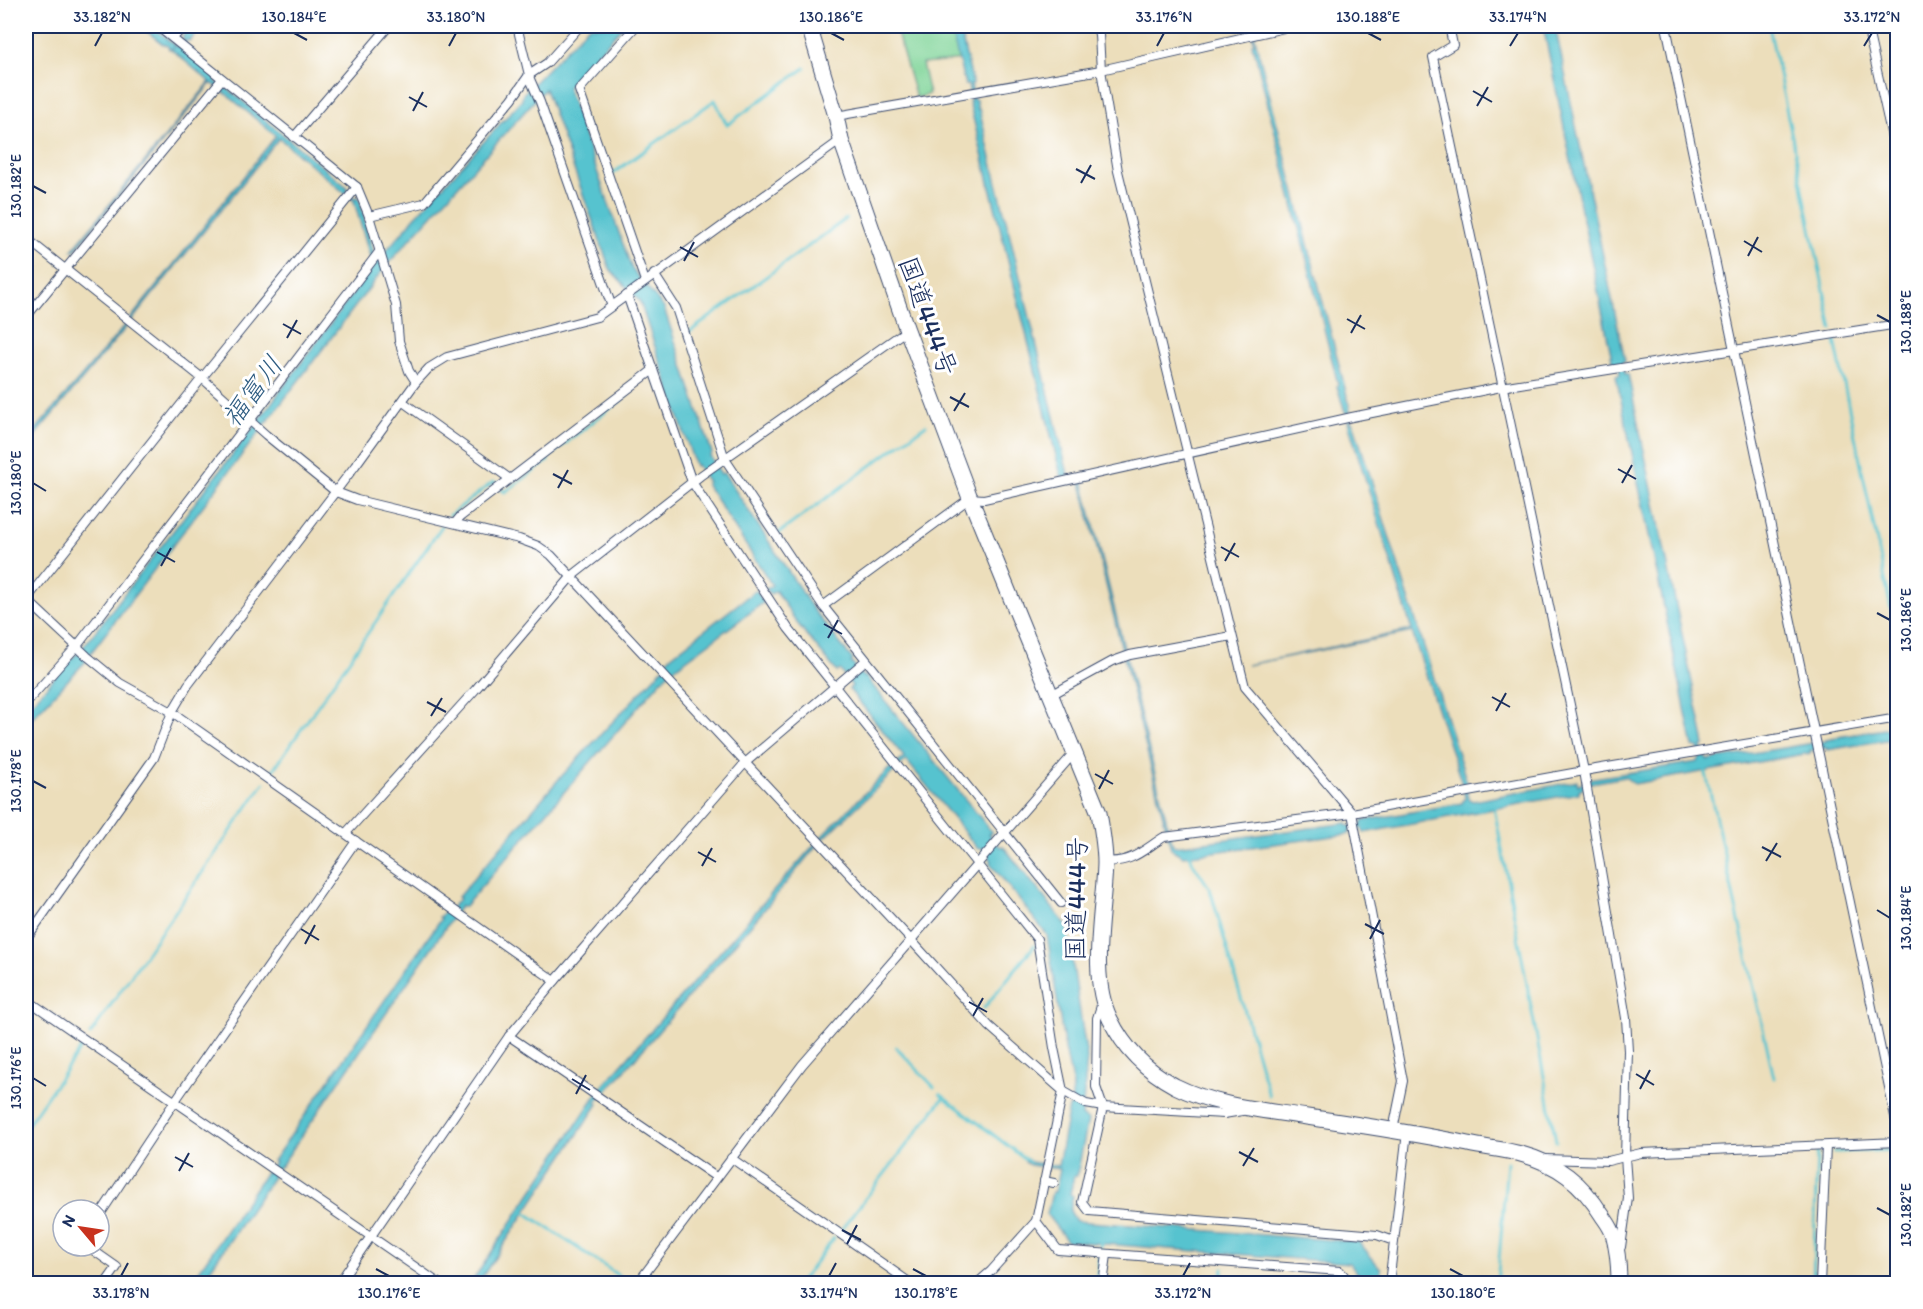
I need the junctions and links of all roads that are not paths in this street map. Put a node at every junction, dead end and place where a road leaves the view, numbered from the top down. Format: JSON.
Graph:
{"nodes":[{"id":1,"x":157,"y":26,"type":"edge"},
{"id":2,"x":184,"y":26,"type":"edge"},
{"id":3,"x":389,"y":26,"type":"edge"},
{"id":4,"x":518,"y":26,"type":"edge"},
{"id":5,"x":580,"y":26,"type":"edge"},
{"id":6,"x":636,"y":26,"type":"edge"},
{"id":7,"x":809,"y":26,"type":"edge"},
{"id":8,"x":1097,"y":26,"type":"edge"},
{"id":9,"x":1293,"y":26,"type":"edge"},
{"id":10,"x":1449,"y":26,"type":"edge"},
{"id":11,"x":1666,"y":26,"type":"edge"},
{"id":12,"x":1867,"y":26,"type":"edge"},
{"id":13,"x":178,"y":43,"type":"junction"},
{"id":14,"x":1101,"y":70,"type":"junction"},
{"id":15,"x":530,"y":77,"type":"junction"},
{"id":16,"x":222,"y":79,"type":"junction"},
{"id":17,"x":837,"y":116,"type":"junction"},
{"id":18,"x":294,"y":137,"type":"junction"},
{"id":19,"x":842,"y":140,"type":"junction"},
{"id":20,"x":1898,"y":164,"type":"edge"},
{"id":21,"x":352,"y":193,"type":"junction"},
{"id":22,"x":369,"y":216,"type":"junction"},
{"id":23,"x":26,"y":238,"type":"edge"},
{"id":24,"x":379,"y":254,"type":"junction"},
{"id":25,"x":65,"y":270,"type":"junction"},
{"id":26,"x":654,"y":274,"type":"junction"},
{"id":27,"x":645,"y":281,"type":"junction"},
{"id":28,"x":628,"y":294,"type":"junction"},
{"id":29,"x":612,"y":307,"type":"junction"},
{"id":30,"x":26,"y":317,"type":"edge"},
{"id":31,"x":1898,"y":324,"type":"edge"},
{"id":32,"x":907,"y":330,"type":"junction"},
{"id":33,"x":1735,"y":350,"type":"junction"},
{"id":34,"x":653,"y":370,"type":"junction"},
{"id":35,"x":202,"y":378,"type":"junction"},
{"id":36,"x":416,"y":382,"type":"junction"},
{"id":37,"x":1501,"y":387,"type":"junction"},
{"id":38,"x":403,"y":402,"type":"junction"},
{"id":39,"x":252,"y":423,"type":"junction"},
{"id":40,"x":1188,"y":455,"type":"junction"},
{"id":41,"x":722,"y":461,"type":"junction"},
{"id":42,"x":510,"y":479,"type":"junction"},
{"id":43,"x":692,"y":482,"type":"junction"},
{"id":44,"x":336,"y":492,"type":"junction"},
{"id":45,"x":970,"y":498,"type":"junction"},
{"id":46,"x":455,"y":524,"type":"junction"},
{"id":47,"x":572,"y":576,"type":"junction"},
{"id":48,"x":26,"y":599,"type":"edge"},
{"id":49,"x":823,"y":606,"type":"junction"},
{"id":50,"x":1232,"y":636,"type":"junction"},
{"id":51,"x":78,"y":648,"type":"junction"},
{"id":52,"x":866,"y":660,"type":"junction"},
{"id":53,"x":835,"y":686,"type":"junction"},
{"id":54,"x":1051,"y":695,"type":"junction"},
{"id":55,"x":26,"y":703,"type":"edge"},
{"id":56,"x":172,"y":712,"type":"junction"},
{"id":57,"x":1898,"y":718,"type":"edge"},
{"id":58,"x":1815,"y":736,"type":"junction"},
{"id":59,"x":1075,"y":752,"type":"junction"},
{"id":60,"x":745,"y":762,"type":"junction"},
{"id":61,"x":1585,"y":779,"type":"junction"},
{"id":62,"x":1352,"y":813,"type":"junction"},
{"id":63,"x":346,"y":833,"type":"junction"},
{"id":64,"x":1003,"y":835,"type":"junction"},
{"id":65,"x":356,"y":841,"type":"junction"},
{"id":66,"x":979,"y":861,"type":"junction"},
{"id":67,"x":1105,"y":861,"type":"junction"},
{"id":68,"x":1061,"y":903,"type":"dead end"},
{"id":69,"x":26,"y":939,"type":"edge"},
{"id":70,"x":911,"y":940,"type":"junction"},
{"id":71,"x":555,"y":981,"type":"junction"},
{"id":72,"x":26,"y":999,"type":"edge"},
{"id":73,"x":1103,"y":1002,"type":"junction"},
{"id":74,"x":509,"y":1036,"type":"junction"},
{"id":75,"x":1063,"y":1091,"type":"junction"},
{"id":76,"x":175,"y":1101,"type":"junction"},
{"id":77,"x":1103,"y":1107,"type":"junction"},
{"id":78,"x":1255,"y":1109,"type":"junction"},
{"id":79,"x":1400,"y":1131,"type":"junction"},
{"id":80,"x":1898,"y":1131,"type":"edge"},
{"id":81,"x":1898,"y":1142,"type":"edge"},
{"id":82,"x":1826,"y":1146,"type":"junction"},
{"id":83,"x":1625,"y":1157,"type":"junction"},
{"id":84,"x":731,"y":1158,"type":"junction"},
{"id":85,"x":1536,"y":1158,"type":"junction"},
{"id":86,"x":716,"y":1177,"type":"junction"},
{"id":87,"x":111,"y":1198,"type":"edge"},
{"id":88,"x":1036,"y":1221,"type":"junction"},
{"id":89,"x":371,"y":1236,"type":"junction"},
{"id":90,"x":1394,"y":1241,"type":"junction"},
{"id":91,"x":1102,"y":1254,"type":"junction"},
{"id":92,"x":104,"y":1258,"type":"edge"},
{"id":93,"x":1619,"y":1260,"type":"junction"},
{"id":94,"x":109,"y":1278,"type":"edge"},
{"id":95,"x":338,"y":1284,"type":"edge"},
{"id":96,"x":440,"y":1284,"type":"edge"},
{"id":97,"x":637,"y":1284,"type":"edge"},
{"id":98,"x":912,"y":1284,"type":"edge"},
{"id":99,"x":976,"y":1284,"type":"edge"},
{"id":100,"x":1103,"y":1284,"type":"edge"},
{"id":101,"x":1347,"y":1284,"type":"edge"},
{"id":102,"x":1389,"y":1284,"type":"edge"},
{"id":103,"x":1619,"y":1284,"type":"edge"},
{"id":104,"x":1821,"y":1284,"type":"edge"}],
"edges":[{"from":1,"to":13,"type":"street"},
{"from":2,"to":13,"type":"street"},
{"from":3,"to":18,"type":"street"},
{"from":4,"to":15,"type":"street"},
{"from":5,"to":15,"type":"street"},
{"from":6,"to":27,"type":"street"},
{"from":7,"to":17,"type":"highway","name":"国道444号"},
{"from":8,"to":14,"type":"street"},
{"from":9,"to":14,"type":"street"},
{"from":10,"to":37,"type":"street"},
{"from":11,"to":33,"type":"street"},
{"from":12,"to":20,"type":"street"},
{"from":13,"to":16,"type":"street"},
{"from":14,"to":17,"type":"street"},
{"from":14,"to":40,"type":"street"},
{"from":15,"to":22,"type":"street"},
{"from":15,"to":29,"type":"street"},
{"from":16,"to":18,"type":"street"},
{"from":16,"to":25,"type":"street"},
{"from":17,"to":19,"type":"highway","name":"国道444号"},
{"from":18,"to":21,"type":"street"},
{"from":19,"to":26,"type":"street"},
{"from":19,"to":32,"type":"highway","name":"国道444号"},
{"from":21,"to":22,"type":"street"},
{"from":21,"to":35,"type":"street"},
{"from":22,"to":24,"type":"street"},
{"from":23,"to":25,"type":"street"},
{"from":24,"to":36,"type":"street"},
{"from":24,"to":39,"type":"street"},
{"from":25,"to":30,"type":"street"},
{"from":25,"to":35,"type":"street"},
{"from":26,"to":27,"type":"street"},
{"from":26,"to":41,"type":"street"},
{"from":27,"to":28,"type":"street"},
{"from":28,"to":29,"type":"street"},
{"from":28,"to":34,"type":"street"},
{"from":29,"to":36,"type":"street"},
{"from":31,"to":33,"type":"street"},
{"from":32,"to":41,"type":"street"},
{"from":32,"to":45,"type":"highway","name":"国道444号"},
{"from":33,"to":37,"type":"street"},
{"from":33,"to":58,"type":"street"},
{"from":34,"to":42,"type":"street"},
{"from":34,"to":43,"type":"street"},
{"from":35,"to":39,"type":"street"},
{"from":35,"to":48,"type":"street"},
{"from":36,"to":38,"type":"street"},
{"from":37,"to":40,"type":"street"},
{"from":37,"to":61,"type":"street"},
{"from":38,"to":42,"type":"street"},
{"from":38,"to":44,"type":"street"},
{"from":39,"to":44,"type":"street"},
{"from":39,"to":51,"type":"street"},
{"from":40,"to":45,"type":"street"},
{"from":40,"to":50,"type":"street"},
{"from":41,"to":43,"type":"street"},
{"from":41,"to":49,"type":"street"},
{"from":42,"to":46,"type":"street"},
{"from":43,"to":47,"type":"street"},
{"from":43,"to":53,"type":"street"},
{"from":44,"to":46,"type":"street"},
{"from":44,"to":56,"type":"street"},
{"from":45,"to":49,"type":"street"},
{"from":45,"to":54,"type":"highway","name":"国道444号"},
{"from":46,"to":47,"type":"street"},
{"from":47,"to":60,"type":"street"},
{"from":47,"to":63,"type":"street"},
{"from":48,"to":51,"type":"street"},
{"from":49,"to":52,"type":"street"},
{"from":50,"to":54,"type":"street"},
{"from":50,"to":62,"type":"street"},
{"from":51,"to":55,"type":"street"},
{"from":51,"to":56,"type":"street"},
{"from":52,"to":53,"type":"street"},
{"from":52,"to":64,"type":"street"},
{"from":53,"to":60,"type":"street"},
{"from":53,"to":66,"type":"street"},
{"from":54,"to":59,"type":"highway","name":"国道444号"},
{"from":56,"to":63,"type":"street"},
{"from":56,"to":69,"type":"street"},
{"from":57,"to":58,"type":"street"},
{"from":58,"to":61,"type":"street"},
{"from":58,"to":80,"type":"street"},
{"from":59,"to":64,"type":"street"},
{"from":59,"to":67,"type":"highway","name":"国道444号"},
{"from":60,"to":70,"type":"street"},
{"from":60,"to":71,"type":"street"},
{"from":61,"to":62,"type":"street"},
{"from":61,"to":83,"type":"street"},
{"from":62,"to":67,"type":"street"},
{"from":62,"to":79,"type":"street"},
{"from":63,"to":65,"type":"street"},
{"from":64,"to":66,"type":"street"},
{"from":64,"to":68,"type":"street"},
{"from":65,"to":71,"type":"street"},
{"from":65,"to":76,"type":"street"},
{"from":66,"to":70,"type":"street"},
{"from":66,"to":75,"type":"street"},
{"from":67,"to":73,"type":"highway","name":"国道444号"},
{"from":70,"to":75,"type":"street"},
{"from":70,"to":84,"type":"street"},
{"from":71,"to":74,"type":"street"},
{"from":72,"to":76,"type":"street"},
{"from":73,"to":77,"type":"street"},
{"from":73,"to":78,"type":"highway","name":"国道444号"},
{"from":74,"to":86,"type":"street"},
{"from":74,"to":89,"type":"street"},
{"from":75,"to":77,"type":"street"},
{"from":75,"to":88,"type":"street"},
{"from":76,"to":87,"type":"street"},
{"from":76,"to":89,"type":"street"},
{"from":77,"to":78,"type":"street"},
{"from":77,"to":90,"type":"street"},
{"from":78,"to":79,"type":"highway","name":"国道444号"},
{"from":79,"to":85,"type":"highway","name":"国道444号"},
{"from":79,"to":90,"type":"street"},
{"from":81,"to":82,"type":"street"},
{"from":82,"to":83,"type":"street"},
{"from":82,"to":104,"type":"street"},
{"from":83,"to":85,"type":"street"},
{"from":83,"to":93,"type":"street"},
{"from":84,"to":86,"type":"street"},
{"from":84,"to":98,"type":"street"},
{"from":85,"to":93,"type":"highway","name":"国道444号"},
{"from":86,"to":97,"type":"street"},
{"from":88,"to":91,"type":"street"},
{"from":88,"to":99,"type":"street"},
{"from":89,"to":95,"type":"street"},
{"from":89,"to":96,"type":"street"},
{"from":90,"to":102,"type":"street"},
{"from":91,"to":100,"type":"street"},
{"from":91,"to":101,"type":"street"},
{"from":92,"to":94,"type":"street"},
{"from":93,"to":103,"type":"highway","name":"国道444号"}]}
